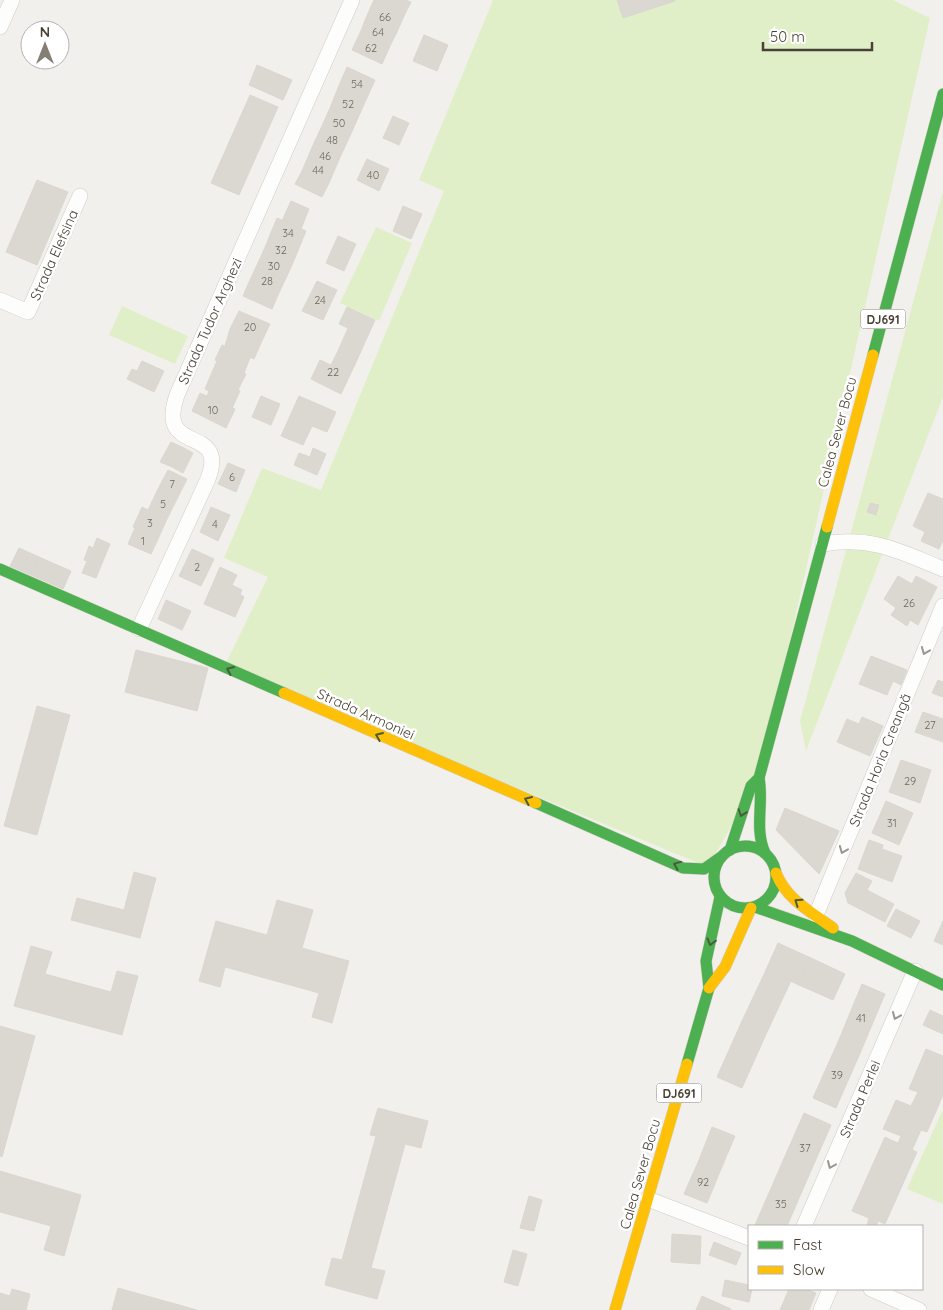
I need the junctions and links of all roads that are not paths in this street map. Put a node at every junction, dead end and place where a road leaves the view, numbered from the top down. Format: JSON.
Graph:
{"nodes":[{"id":1,"x":12,"y":0,"type":"edge"},
{"id":2,"x":352,"y":0,"type":"edge"},
{"id":3,"x":0,"y":27,"type":"edge"},
{"id":4,"x":943,"y":94,"type":"edge"},
{"id":5,"x":80,"y":196,"type":"dead end"},
{"id":6,"x":0,"y":300,"type":"edge"},
{"id":7,"x":823,"y":544,"type":"junction"},
{"id":8,"x":0,"y":569,"type":"edge"},
{"id":9,"x":943,"y":569,"type":"edge"},
{"id":10,"x":943,"y":606,"type":"edge"},
{"id":11,"x":139,"y":629,"type":"junction"},
{"id":12,"x":759,"y":778,"type":"junction"},
{"id":13,"x":764,"y":853,"type":"junction"},
{"id":14,"x":725,"y":854,"type":"junction"},
{"id":15,"x":776,"y":874,"type":"junction"},
{"id":16,"x":720,"y":897,"type":"junction"},
{"id":17,"x":753,"y":908,"type":"junction"},
{"id":18,"x":816,"y":915,"type":"junction"},
{"id":19,"x":852,"y":941,"type":"junction"},
{"id":20,"x":915,"y":971,"type":"junction"},
{"id":21,"x":943,"y":985,"type":"edge"},
{"id":22,"x":708,"y":988,"type":"junction"},
{"id":23,"x":648,"y":1198,"type":"junction"},
{"id":24,"x":804,"y":1225,"type":"edge"},
{"id":25,"x":748,"y":1238,"type":"edge"},
{"id":26,"x":830,"y":1290,"type":"edge"},
{"id":27,"x":873,"y":1290,"type":"edge"},
{"id":28,"x":615,"y":1310,"type":"edge"},
{"id":29,"x":821,"y":1310,"type":"edge"},
{"id":30,"x":919,"y":1310,"type":"edge"}],
"edges":[{"from":1,"to":3,"type":"street"},
{"from":2,"to":11,"type":"street","name":"Strada Tudor Arghezi"},
{"from":4,"to":7,"type":"main road","name":"Calea Sever Bocu","number":"DJ691"},
{"from":5,"to":6,"type":"street","name":"Strada Elefsina"},
{"from":7,"to":9,"type":"street"},
{"from":7,"to":12,"type":"main road","name":"Calea Sever Bocu","number":"DJ691"},
{"from":8,"to":11,"type":"main road","name":"Strada Armoniei"},
{"from":10,"to":18,"type":"street","name":"Strada Horia Creangă","one_way":true},
{"from":14,"to":11,"type":"main road","name":"Strada Armoniei","one_way":true},
{"from":12,"to":13,"type":"main road","name":"Calea Sever Bocu","number":"DJ691"},
{"from":12,"to":14,"type":"main road","name":"Calea Sever Bocu","number":"DJ691","one_way":true},
{"from":13,"to":14,"type":"main road"},
{"from":13,"to":15,"type":"main road","number":"DJ691"},
{"from":14,"to":16,"type":"main road","number":"DJ691"},
{"from":15,"to":17,"type":"main road","number":"DJ691"},
{"from":18,"to":15,"type":"main road","one_way":true},
{"from":16,"to":17,"type":"main road"},
{"from":16,"to":22,"type":"main road","name":"Calea Sever Bocu","number":"DJ691","one_way":true},
{"from":17,"to":19,"type":"main road"},
{"from":17,"to":22,"type":"main road","name":"Calea Sever Bocu","number":"DJ691"},
{"from":18,"to":19,"type":"main road"},
{"from":19,"to":20,"type":"main road"},
{"from":20,"to":21,"type":"main road"},
{"from":20,"to":24,"type":"street","name":"Strada Perlei","one_way":true},
{"from":22,"to":23,"type":"main road","name":"Calea Sever Bocu","number":"DJ691"},
{"from":23,"to":25,"type":"street"},
{"from":23,"to":28,"type":"main road","name":"Calea Sever Bocu","number":"DJ691"},
{"from":26,"to":29,"type":"street"},
{"from":27,"to":30,"type":"street"}]}
